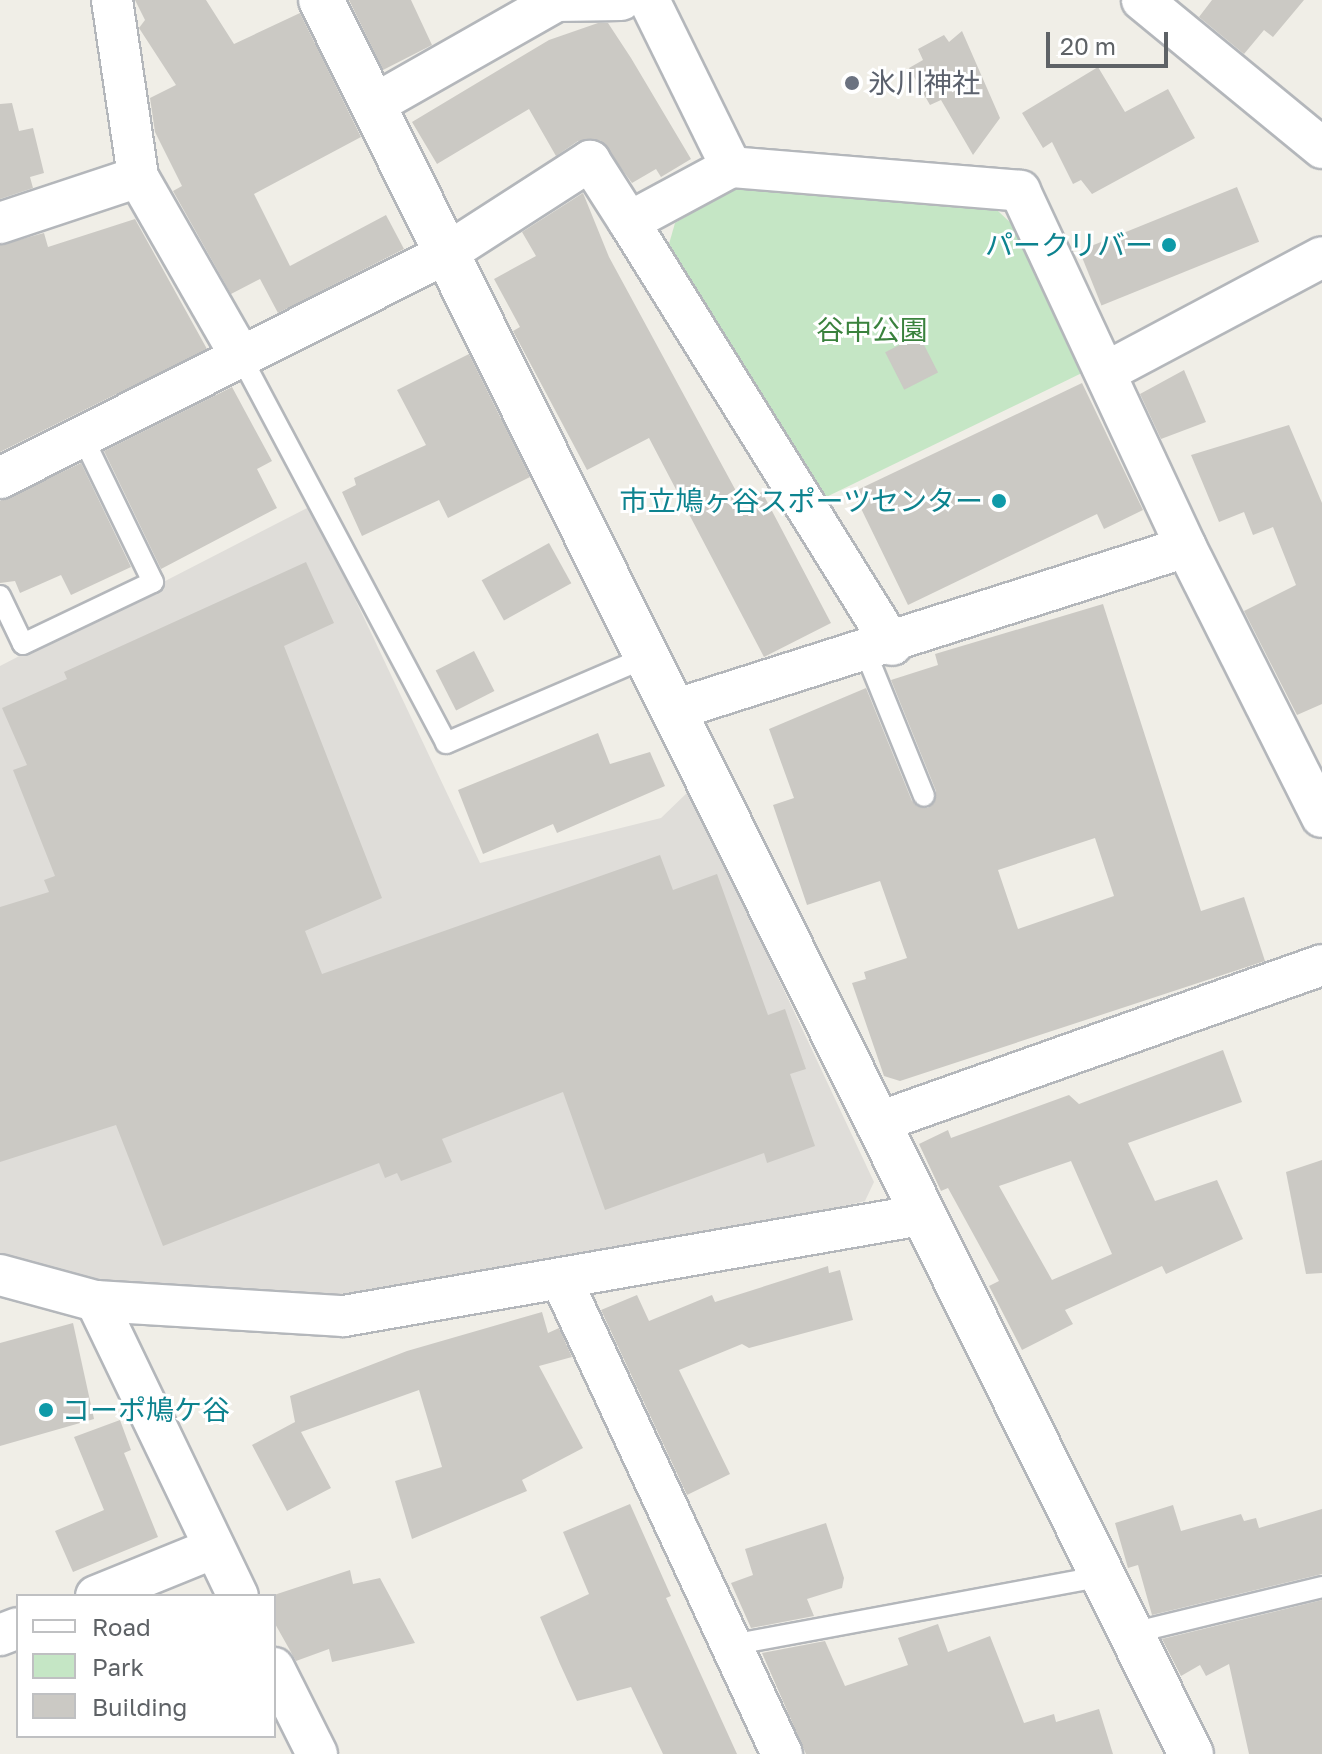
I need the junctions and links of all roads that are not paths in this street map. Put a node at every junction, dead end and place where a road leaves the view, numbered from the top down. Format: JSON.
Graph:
{"nodes":[{"id":1,"x":112,"y":0,"type":"edge"},
{"id":2,"x":321,"y":0,"type":"edge"},
{"id":3,"x":621,"y":0,"type":"edge"},
{"id":4,"x":649,"y":0,"type":"edge"},
{"id":5,"x":1142,"y":0,"type":"edge"},
{"id":6,"x":375,"y":104,"type":"junction"},
{"id":7,"x":1322,"y":148,"type":"edge"},
{"id":8,"x":731,"y":167,"type":"junction"},
{"id":9,"x":138,"y":177,"type":"junction"},
{"id":10,"x":629,"y":222,"type":"junction"},
{"id":11,"x":0,"y":223,"type":"edge"},
{"id":12,"x":444,"y":255,"type":"junction"},
{"id":13,"x":1322,"y":257,"type":"edge"},
{"id":14,"x":241,"y":357,"type":"junction"},
{"id":15,"x":1108,"y":371,"type":"junction"},
{"id":16,"x":84,"y":440,"type":"junction"},
{"id":17,"x":0,"y":478,"type":"edge"},
{"id":18,"x":1186,"y":547,"type":"junction"},
{"id":19,"x":0,"y":596,"type":"edge"},
{"id":20,"x":879,"y":649,"type":"junction"},
{"id":21,"x":647,"y":657,"type":"junction"},
{"id":22,"x":677,"y":709,"type":"junction"},
{"id":23,"x":924,"y":796,"type":"dead end"},
{"id":24,"x":1322,"y":817,"type":"edge"},
{"id":25,"x":1322,"y":965,"type":"edge"},
{"id":26,"x":876,"y":1123,"type":"junction"},
{"id":27,"x":921,"y":1215,"type":"junction"},
{"id":28,"x":0,"y":1275,"type":"edge"},
{"id":29,"x":562,"y":1281,"type":"junction"},
{"id":30,"x":96,"y":1301,"type":"junction"},
{"id":31,"x":214,"y":1548,"type":"junction"},
{"id":32,"x":1099,"y":1577,"type":"junction"},
{"id":33,"x":1322,"y":1587,"type":"edge"},
{"id":34,"x":101,"y":1594,"type":"edge"},
{"id":35,"x":237,"y":1594,"type":"edge"},
{"id":36,"x":1128,"y":1634,"type":"junction"},
{"id":37,"x":731,"y":1645,"type":"junction"},
{"id":38,"x":276,"y":1672,"type":"edge"},
{"id":39,"x":317,"y":1754,"type":"edge"},
{"id":40,"x":782,"y":1754,"type":"edge"},
{"id":41,"x":1191,"y":1754,"type":"edge"}],
"edges":[{"from":1,"to":9,"type":"street"},
{"from":2,"to":6,"type":"street"},
{"from":3,"to":6,"type":"street"},
{"from":4,"to":8,"type":"street"},
{"from":5,"to":7,"type":"street"},
{"from":6,"to":12,"type":"street"},
{"from":8,"to":10,"type":"street"},
{"from":8,"to":15,"type":"street"},
{"from":9,"to":11,"type":"street"},
{"from":9,"to":14,"type":"street"},
{"from":10,"to":12,"type":"street"},
{"from":10,"to":20,"type":"street"},
{"from":12,"to":14,"type":"street"},
{"from":12,"to":21,"type":"street"},
{"from":13,"to":15,"type":"street"},
{"from":14,"to":16,"type":"street"},
{"from":14,"to":21,"type":"lane"},
{"from":15,"to":18,"type":"street"},
{"from":16,"to":17,"type":"street"},
{"from":16,"to":19,"type":"lane"},
{"from":18,"to":20,"type":"street"},
{"from":18,"to":24,"type":"street"},
{"from":20,"to":22,"type":"street"},
{"from":20,"to":23,"type":"lane"},
{"from":21,"to":22,"type":"street"},
{"from":22,"to":26,"type":"street"},
{"from":25,"to":26,"type":"street"},
{"from":26,"to":27,"type":"street"},
{"from":27,"to":29,"type":"street"},
{"from":27,"to":32,"type":"street"},
{"from":28,"to":30,"type":"street"},
{"from":29,"to":30,"type":"street"},
{"from":29,"to":37,"type":"street"},
{"from":30,"to":31,"type":"street"},
{"from":31,"to":34,"type":"street"},
{"from":31,"to":35,"type":"street"},
{"from":32,"to":36,"type":"street"},
{"from":32,"to":37,"type":"lane"},
{"from":33,"to":36,"type":"lane"},
{"from":36,"to":41,"type":"street"},
{"from":37,"to":40,"type":"street"},
{"from":38,"to":39,"type":"street"}]}
